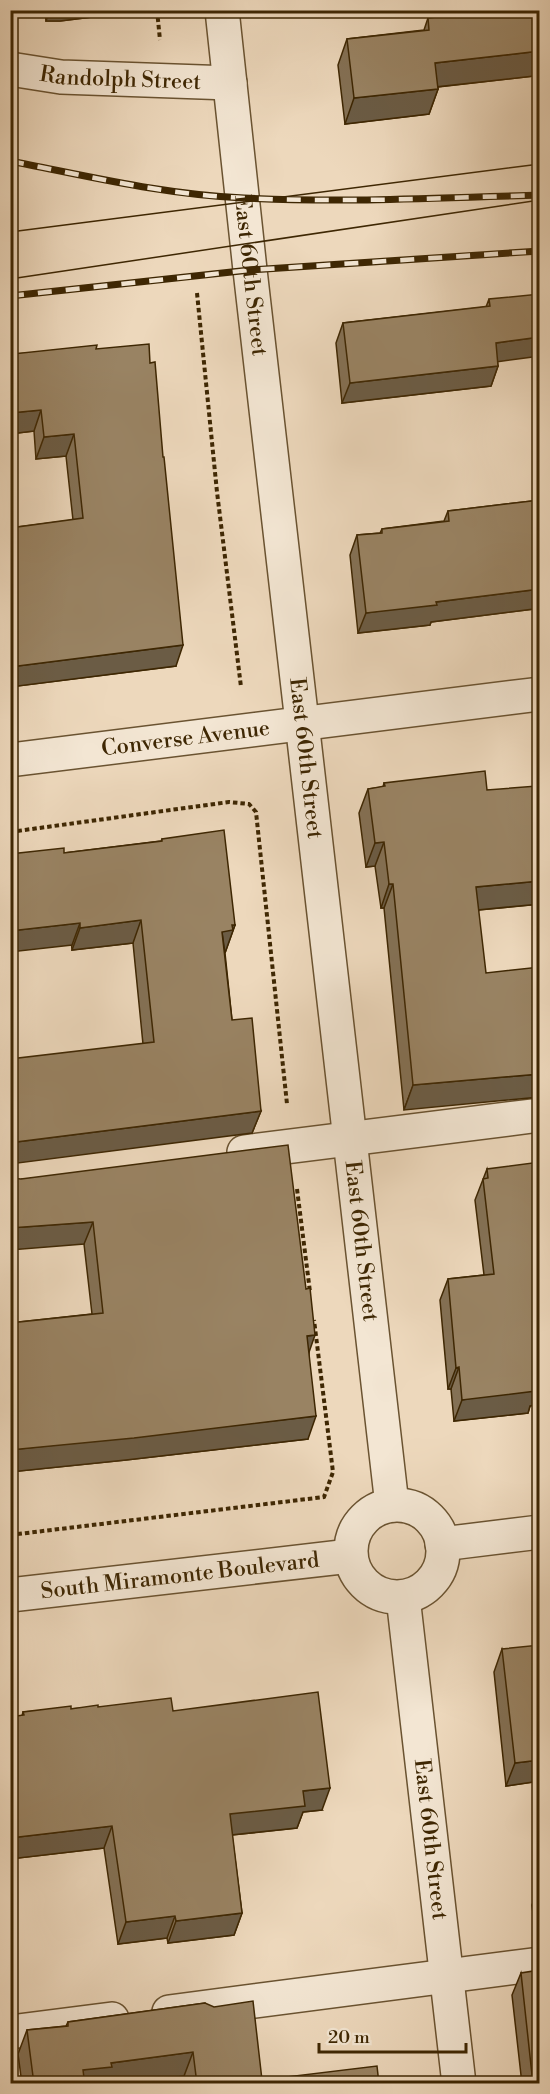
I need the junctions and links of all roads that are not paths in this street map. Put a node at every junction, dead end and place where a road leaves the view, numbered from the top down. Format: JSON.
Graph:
{"nodes":[{"id":1,"x":222,"y":10,"type":"edge"},
{"id":2,"x":10,"y":69,"type":"edge"},
{"id":3,"x":230,"y":83,"type":"junction"},
{"id":4,"x":540,"y":694,"type":"edge"},
{"id":5,"x":303,"y":723,"type":"junction"},
{"id":6,"x":10,"y":760,"type":"edge"},
{"id":7,"x":540,"y":1115,"type":"edge"},
{"id":8,"x":351,"y":1138,"type":"junction"},
{"id":9,"x":210,"y":1156,"type":"edge"},
{"id":10,"x":393,"y":1505,"type":"junction"},
{"id":11,"x":540,"y":1532,"type":"edge"},
{"id":12,"x":442,"y":1544,"type":"junction"},
{"id":13,"x":350,"y":1556,"type":"junction"},
{"id":14,"x":10,"y":1595,"type":"edge"},
{"id":15,"x":403,"y":1597,"type":"junction"},
{"id":16,"x":540,"y":1964,"type":"edge"},
{"id":17,"x":446,"y":1976,"type":"junction"},
{"id":18,"x":10,"y":2032,"type":"edge"},
{"id":19,"x":459,"y":2084,"type":"edge"}],
"edges":[{"from":1,"to":3,"type":"street","name":"East 60th Street"},
{"from":2,"to":3,"type":"street","name":"Randolph Street"},
{"from":3,"to":5,"type":"street","name":"East 60th Street"},
{"from":4,"to":5,"type":"street","name":"Converse Avenue"},
{"from":5,"to":6,"type":"street","name":"Converse Avenue"},
{"from":5,"to":8,"type":"street","name":"East 60th Street"},
{"from":7,"to":8,"type":"street"},
{"from":8,"to":9,"type":"street"},
{"from":8,"to":10,"type":"street","name":"East 60th Street"},
{"from":10,"to":12,"type":"street"},
{"from":10,"to":13,"type":"street"},
{"from":11,"to":12,"type":"street"},
{"from":12,"to":15,"type":"street"},
{"from":13,"to":14,"type":"street","name":"South Miramonte Boulevard"},
{"from":13,"to":15,"type":"street"},
{"from":15,"to":17,"type":"street","name":"East 60th Street"},
{"from":16,"to":17,"type":"street"},
{"from":17,"to":18,"type":"street"},
{"from":17,"to":19,"type":"street","name":"East 60th Street"}]}
